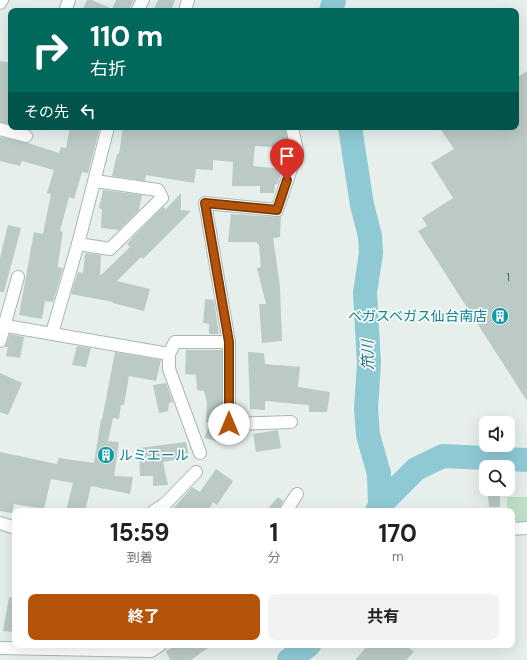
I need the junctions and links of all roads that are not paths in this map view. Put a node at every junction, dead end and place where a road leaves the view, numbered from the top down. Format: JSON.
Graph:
{"nodes":[{"id":1,"x":2,"y":0,"type":"edge"},
{"id":2,"x":0,"y":3,"type":"edge"},
{"id":3,"x":0,"y":129,"type":"edge"},
{"id":4,"x":107,"y":130,"type":"edge"},
{"id":5,"x":293,"y":130,"type":"edge"},
{"id":6,"x":26,"y":136,"type":"dead end"},
{"id":7,"x":95,"y":181,"type":"junction"},
{"id":8,"x":78,"y":244,"type":"junction"},
{"id":9,"x":18,"y":277,"type":"dead end"},
{"id":10,"x":2,"y":325,"type":"edge"},
{"id":11,"x":52,"y":333,"type":"junction"},
{"id":12,"x":0,"y":342,"type":"edge"},
{"id":13,"x":229,"y":342,"type":"junction"},
{"id":14,"x":169,"y":354,"type":"junction"},
{"id":15,"x":291,"y":422,"type":"dead end"},
{"id":16,"x":200,"y":453,"type":"dead end"},
{"id":17,"x":196,"y":472,"type":"dead end"},
{"id":18,"x":296,"y":494,"type":"dead end"},
{"id":19,"x":158,"y":508,"type":"edge"},
{"id":20,"x":288,"y":508,"type":"edge"},
{"id":21,"x":0,"y":523,"type":"edge"},
{"id":22,"x":12,"y":527,"type":"edge"},
{"id":23,"x":527,"y":528,"type":"edge"},
{"id":24,"x":515,"y":529,"type":"edge"},
{"id":25,"x":0,"y":648,"type":"edge"},
{"id":26,"x":156,"y":648,"type":"edge"}],
"edges":[{"from":1,"to":2,"type":"street"},
{"from":3,"to":6,"type":"street"},
{"from":4,"to":7,"type":"street"},
{"from":5,"to":13,"type":"street"},
{"from":7,"to":8,"type":"street"},
{"from":7,"to":8,"type":"street"},
{"from":8,"to":11,"type":"street"},
{"from":9,"to":10,"type":"street"},
{"from":10,"to":11,"type":"street"},
{"from":10,"to":12,"type":"street"},
{"from":11,"to":14,"type":"street"},
{"from":13,"to":14,"type":"street"},
{"from":13,"to":15,"type":"street"},
{"from":14,"to":16,"type":"street"},
{"from":17,"to":19,"type":"street"},
{"from":18,"to":20,"type":"street"},
{"from":21,"to":22,"type":"street"},
{"from":23,"to":24,"type":"street"},
{"from":25,"to":26,"type":"street"}]}
